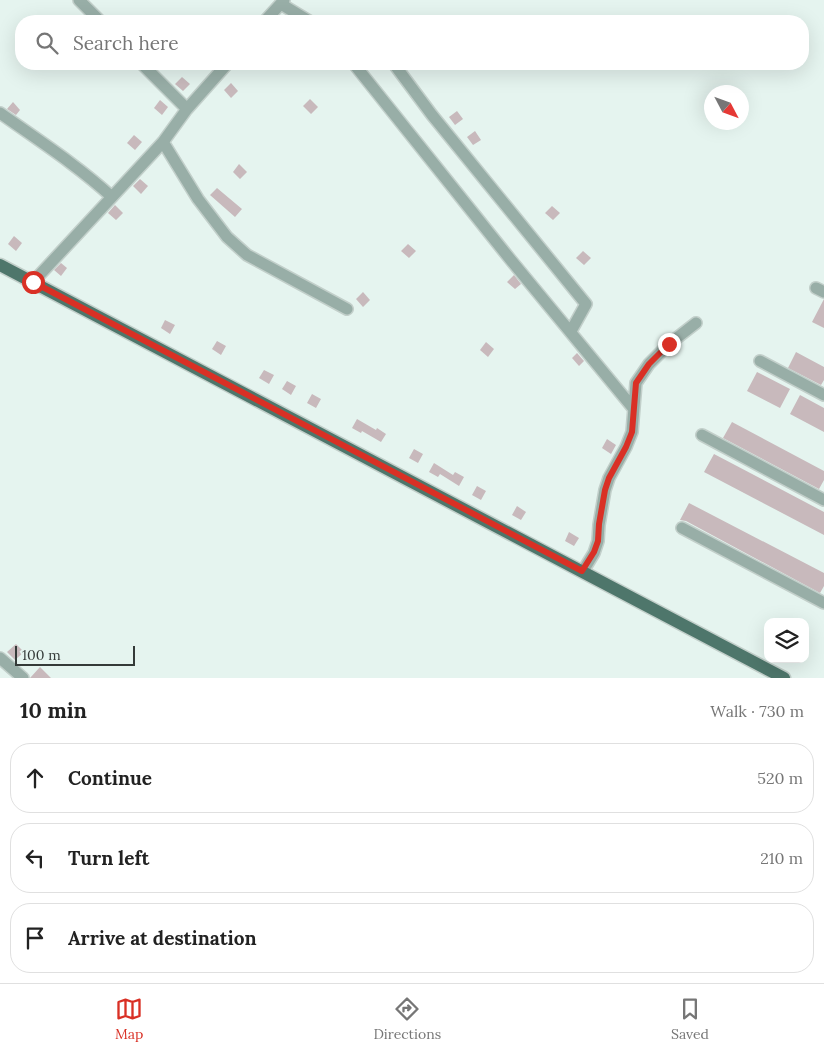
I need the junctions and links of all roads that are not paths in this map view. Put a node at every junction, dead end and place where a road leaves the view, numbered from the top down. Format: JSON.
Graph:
{"nodes":[{"id":1,"x":79,"y":0,"type":"edge"},
{"id":2,"x":282,"y":2,"type":"edge"},
{"id":3,"x":94,"y":15,"type":"edge"},
{"id":4,"x":270,"y":15,"type":"edge"},
{"id":5,"x":301,"y":15,"type":"edge"},
{"id":6,"x":148,"y":70,"type":"edge"},
{"id":7,"x":223,"y":70,"type":"edge"},
{"id":8,"x":359,"y":70,"type":"edge"},
{"id":9,"x":398,"y":70,"type":"edge"},
{"id":10,"x":187,"y":109,"type":"junction"},
{"id":11,"x":0,"y":113,"type":"edge"},
{"id":12,"x":163,"y":142,"type":"junction"},
{"id":13,"x":112,"y":197,"type":"junction"},
{"id":14,"x":0,"y":265,"type":"edge"},
{"id":15,"x":33,"y":282,"type":"junction"},
{"id":16,"x":347,"y":309,"type":"dead end"},
{"id":17,"x":696,"y":323,"type":"dead end"},
{"id":18,"x":571,"y":331,"type":"junction"},
{"id":19,"x":760,"y":361,"type":"dead end"},
{"id":20,"x":824,"y":395,"type":"edge"},
{"id":21,"x":633,"y":408,"type":"junction"},
{"id":22,"x":702,"y":435,"type":"dead end"},
{"id":23,"x":824,"y":500,"type":"edge"},
{"id":24,"x":682,"y":528,"type":"dead end"},
{"id":25,"x":582,"y":571,"type":"junction"},
{"id":26,"x":824,"y":603,"type":"edge"},
{"id":27,"x":0,"y":658,"type":"edge"},
{"id":28,"x":23,"y":678,"type":"edge"},
{"id":29,"x":784,"y":678,"type":"edge"}],
"edges":[{"from":1,"to":3,"type":"street"},
{"from":2,"to":4,"type":"street"},
{"from":2,"to":5,"type":"street"},
{"from":6,"to":10,"type":"street"},
{"from":7,"to":10,"type":"street"},
{"from":8,"to":18,"type":"street"},
{"from":9,"to":18,"type":"street"},
{"from":10,"to":12,"type":"street"},
{"from":11,"to":13,"type":"street"},
{"from":12,"to":13,"type":"street"},
{"from":12,"to":16,"type":"street"},
{"from":13,"to":15,"type":"street"},
{"from":14,"to":15,"type":"main road"},
{"from":15,"to":25,"type":"main road"},
{"from":17,"to":21,"type":"street"},
{"from":18,"to":21,"type":"street"},
{"from":19,"to":20,"type":"street"},
{"from":21,"to":25,"type":"street"},
{"from":22,"to":23,"type":"street"},
{"from":24,"to":26,"type":"street"},
{"from":25,"to":29,"type":"main road"},
{"from":27,"to":28,"type":"street"}]}
